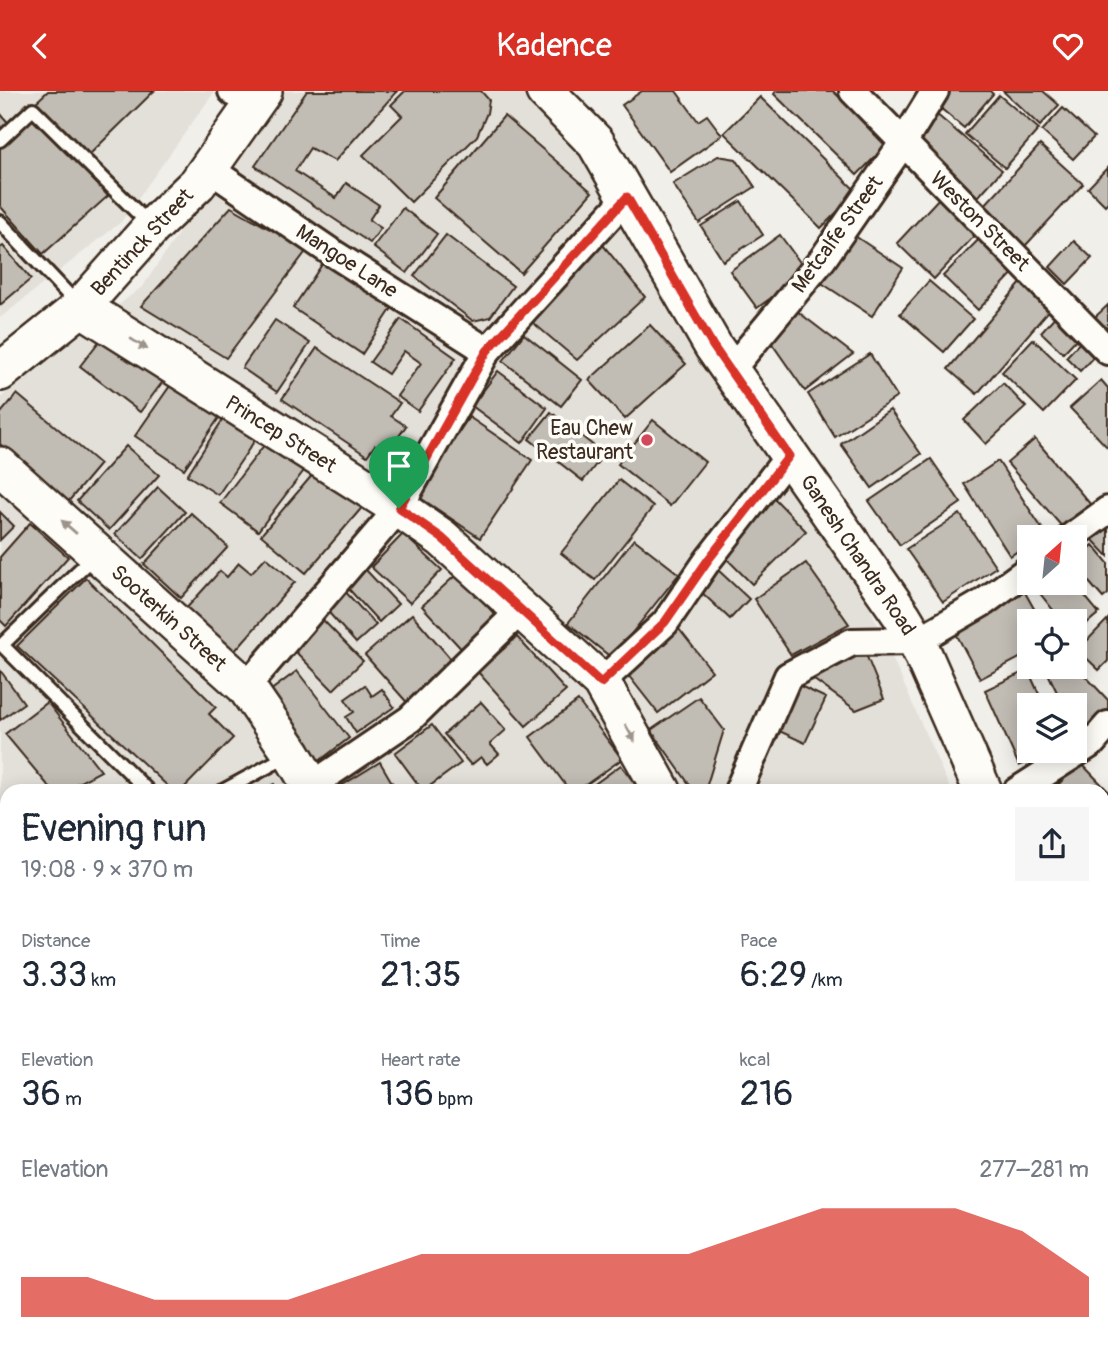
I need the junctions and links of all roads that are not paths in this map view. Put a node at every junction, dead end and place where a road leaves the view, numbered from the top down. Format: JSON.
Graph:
{"nodes":[{"id":1,"x":544,"y":91,"type":"edge"},
{"id":2,"x":853,"y":91,"type":"edge"},
{"id":3,"x":935,"y":91,"type":"edge"},
{"id":4,"x":249,"y":96,"type":"edge"},
{"id":5,"x":0,"y":140,"type":"edge"},
{"id":6,"x":903,"y":143,"type":"junction"},
{"id":7,"x":208,"y":168,"type":"junction"},
{"id":8,"x":627,"y":197,"type":"junction"},
{"id":9,"x":0,"y":222,"type":"edge"},
{"id":10,"x":152,"y":227,"type":"junction"},
{"id":11,"x":81,"y":307,"type":"junction"},
{"id":12,"x":487,"y":351,"type":"junction"},
{"id":13,"x":1108,"y":351,"type":"edge"},
{"id":14,"x":730,"y":371,"type":"junction"},
{"id":15,"x":0,"y":372,"type":"edge"},
{"id":16,"x":789,"y":456,"type":"junction"},
{"id":17,"x":0,"y":466,"type":"edge"},
{"id":18,"x":399,"y":508,"type":"junction"},
{"id":19,"x":1108,"y":510,"type":"edge"},
{"id":20,"x":1087,"y":525,"type":"edge"},
{"id":21,"x":98,"y":552,"type":"junction"},
{"id":22,"x":1017,"y":578,"type":"edge"},
{"id":23,"x":522,"y":609,"type":"junction"},
{"id":24,"x":916,"y":641,"type":"junction"},
{"id":25,"x":601,"y":683,"type":"junction"},
{"id":26,"x":246,"y":687,"type":"junction"},
{"id":27,"x":1108,"y":725,"type":"edge"},
{"id":28,"x":292,"y":754,"type":"junction"},
{"id":29,"x":141,"y":784,"type":"edge"},
{"id":30,"x":236,"y":784,"type":"edge"},
{"id":31,"x":310,"y":784,"type":"edge"},
{"id":32,"x":318,"y":784,"type":"edge"},
{"id":33,"x":658,"y":784,"type":"edge"},
{"id":34,"x":741,"y":784,"type":"edge"},
{"id":35,"x":980,"y":784,"type":"edge"},
{"id":36,"x":1028,"y":784,"type":"edge"}],
"edges":[{"from":1,"to":8,"type":"street","name":"Ganesh Chandra Road"},
{"from":2,"to":6,"type":"street","name":"Weston Street"},
{"from":3,"to":6,"type":"street","name":"Metcalfe Street"},
{"from":4,"to":7,"type":"street","name":"Bentinck Street"},
{"from":5,"to":10,"type":"lane"},
{"from":6,"to":13,"type":"street","name":"Weston Street"},
{"from":6,"to":14,"type":"street","name":"Metcalfe Street"},
{"from":7,"to":10,"type":"street","name":"Bentinck Street"},
{"from":7,"to":12,"type":"street","name":"Mangoe Lane"},
{"from":8,"to":12,"type":"street"},
{"from":8,"to":14,"type":"street","name":"Ganesh Chandra Road"},
{"from":9,"to":11,"type":"lane"},
{"from":10,"to":11,"type":"street","name":"Bentinck Street"},
{"from":11,"to":15,"type":"street","name":"Bentinck Street"},
{"from":11,"to":18,"type":"street","name":"Princep Street","one_way":true},
{"from":12,"to":18,"type":"street"},
{"from":14,"to":16,"type":"street","name":"Ganesh Chandra Road"},
{"from":16,"to":24,"type":"street","name":"Ganesh Chandra Road"},
{"from":16,"to":25,"type":"street"},
{"from":21,"to":17,"type":"street","name":"Sooterkin Street","one_way":true},
{"from":18,"to":23,"type":"street","name":"Princep Street"},
{"from":18,"to":26,"type":"street"},
{"from":19,"to":20,"type":"street"},
{"from":21,"to":26,"type":"street","name":"Sooterkin Street"},
{"from":21,"to":29,"type":"lane"},
{"from":22,"to":24,"type":"street"},
{"from":23,"to":25,"type":"street","name":"Princep Street"},
{"from":23,"to":32,"type":"street"},
{"from":24,"to":34,"type":"street"},
{"from":24,"to":35,"type":"street","name":"Ganesh Chandra Road"},
{"from":25,"to":33,"type":"street","name":"Princep Street","one_way":true},
{"from":26,"to":28,"type":"street","name":"Sooterkin Street"},
{"from":27,"to":36,"type":"street"},
{"from":28,"to":30,"type":"lane"},
{"from":28,"to":31,"type":"street","name":"Sooterkin Street"}]}
